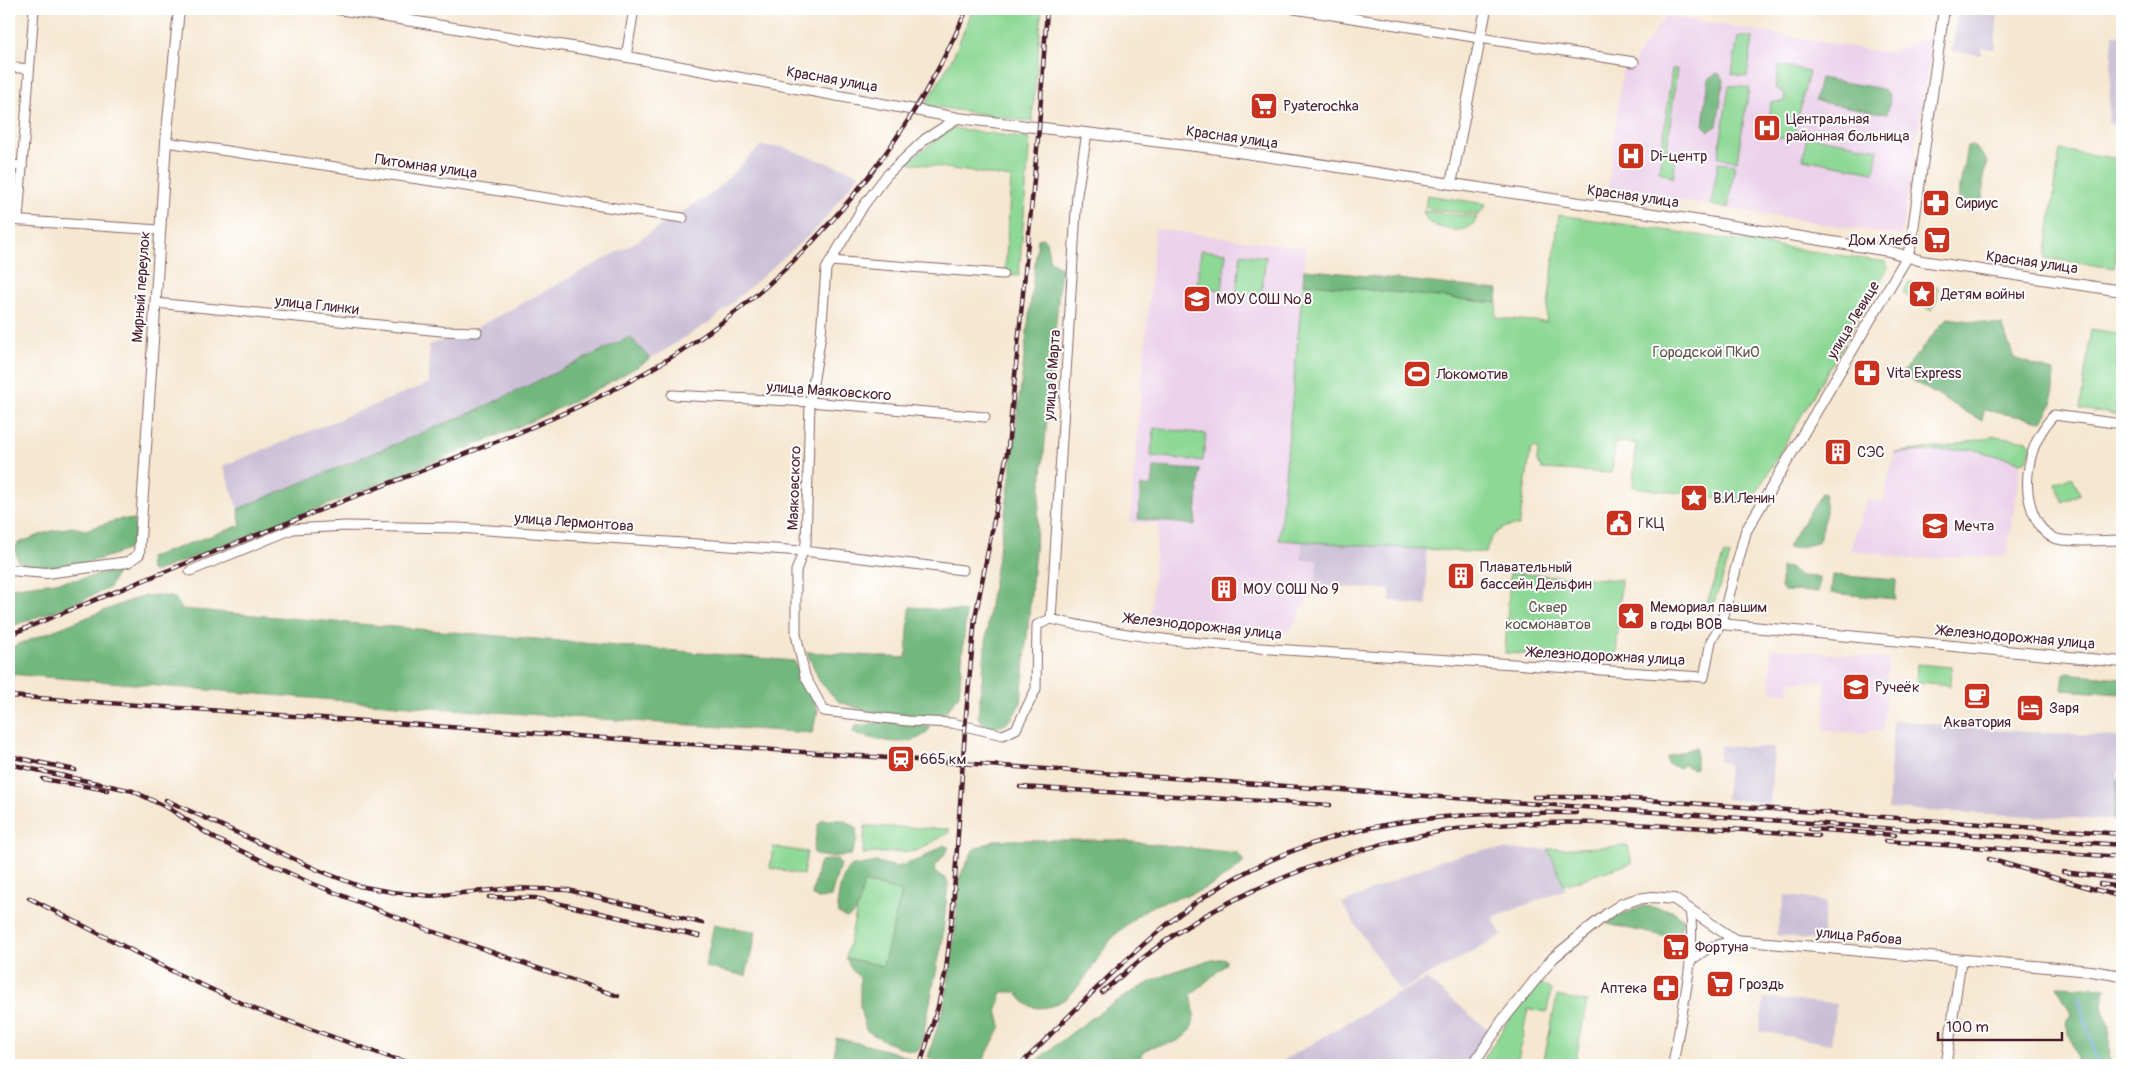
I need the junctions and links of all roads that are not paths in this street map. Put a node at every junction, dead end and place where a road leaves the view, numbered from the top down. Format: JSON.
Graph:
{"nodes":[{"id":1,"x":34,"y":9,"type":"edge"},
{"id":2,"x":179,"y":9,"type":"edge"},
{"id":3,"x":338,"y":9,"type":"edge"},
{"id":4,"x":634,"y":9,"type":"edge"},
{"id":5,"x":1294,"y":9,"type":"edge"},
{"id":6,"x":1486,"y":9,"type":"edge"},
{"id":7,"x":1944,"y":9,"type":"edge"},
{"id":8,"x":1480,"y":38,"type":"junction"},
{"id":9,"x":626,"y":57,"type":"junction"},
{"id":10,"x":1634,"y":62,"type":"dead end"},
{"id":11,"x":9,"y":67,"type":"edge"},
{"id":12,"x":29,"y":69,"type":"junction"},
{"id":13,"x":958,"y":118,"type":"junction"},
{"id":14,"x":1086,"y":133,"type":"junction"},
{"id":15,"x":166,"y":142,"type":"junction"},
{"id":16,"x":9,"y":165,"type":"edge"},
{"id":17,"x":22,"y":166,"type":"junction"},
{"id":18,"x":1451,"y":184,"type":"junction"},
{"id":19,"x":683,"y":218,"type":"dead end"},
{"id":20,"x":13,"y":220,"type":"edge"},
{"id":21,"x":160,"y":230,"type":"junction"},
{"id":22,"x":1907,"y":257,"type":"junction"},
{"id":23,"x":830,"y":261,"type":"junction"},
{"id":24,"x":1003,"y":274,"type":"dead end"},
{"id":25,"x":2122,"y":290,"type":"edge"},
{"id":26,"x":155,"y":303,"type":"junction"},
{"id":27,"x":477,"y":332,"type":"dead end"},
{"id":28,"x":672,"y":395,"type":"dead end"},
{"id":29,"x":810,"y":402,"type":"junction"},
{"id":30,"x":985,"y":417,"type":"dead end"},
{"id":31,"x":2122,"y":424,"type":"edge"},
{"id":32,"x":2122,"y":540,"type":"edge"},
{"id":33,"x":803,"y":551,"type":"junction"},
{"id":34,"x":9,"y":570,"type":"edge"},
{"id":35,"x":963,"y":570,"type":"dead end"},
{"id":36,"x":190,"y":571,"type":"dead end"},
{"id":37,"x":1051,"y":619,"type":"junction"},
{"id":38,"x":1721,"y":624,"type":"junction"},
{"id":39,"x":2122,"y":662,"type":"edge"},
{"id":40,"x":1690,"y":909,"type":"junction"},
{"id":41,"x":1734,"y":940,"type":"junction"},
{"id":42,"x":1961,"y":960,"type":"junction"},
{"id":43,"x":1690,"y":961,"type":"junction"},
{"id":44,"x":2122,"y":976,"type":"edge"},
{"id":45,"x":1473,"y":1065,"type":"edge"},
{"id":46,"x":1674,"y":1065,"type":"edge"},
{"id":47,"x":1946,"y":1065,"type":"edge"}],
"edges":[{"from":1,"to":12,"type":"street"},
{"from":2,"to":15,"type":"street","name":"Мирный переулок"},
{"from":3,"to":9,"type":"street","name":"Красная улица"},
{"from":4,"to":9,"type":"street"},
{"from":5,"to":8,"type":"street"},
{"from":6,"to":8,"type":"street"},
{"from":7,"to":22,"type":"street","name":"улица Левице"},
{"from":8,"to":10,"type":"street"},
{"from":8,"to":18,"type":"street"},
{"from":9,"to":13,"type":"street","name":"Красная улица"},
{"from":11,"to":12,"type":"street"},
{"from":12,"to":17,"type":"street"},
{"from":13,"to":14,"type":"street","name":"Красная улица"},
{"from":13,"to":23,"type":"street","name":"Маяковского"},
{"from":14,"to":18,"type":"street","name":"Красная улица"},
{"from":14,"to":37,"type":"street","name":"улица 8 Марта"},
{"from":15,"to":19,"type":"street","name":"Питомная улица"},
{"from":15,"to":21,"type":"street","name":"Мирный переулок"},
{"from":16,"to":17,"type":"street"},
{"from":17,"to":20,"type":"street"},
{"from":18,"to":22,"type":"street","name":"Красная улица"},
{"from":20,"to":21,"type":"street"},
{"from":21,"to":26,"type":"street","name":"Мирный переулок"},
{"from":22,"to":25,"type":"street","name":"Красная улица"},
{"from":22,"to":38,"type":"street","name":"улица Левице"},
{"from":23,"to":24,"type":"street"},
{"from":23,"to":29,"type":"street","name":"Маяковского"},
{"from":26,"to":27,"type":"street","name":"улица Глинки"},
{"from":26,"to":34,"type":"street","name":"Мирный переулок"},
{"from":28,"to":29,"type":"street","name":"улица Маяковского"},
{"from":29,"to":30,"type":"street","name":"улица Маяковского"},
{"from":29,"to":33,"type":"street","name":"Маяковского"},
{"from":31,"to":32,"type":"street"},
{"from":33,"to":35,"type":"street","name":"улица Лермонтова"},
{"from":33,"to":36,"type":"street","name":"улица Лермонтова"},
{"from":33,"to":37,"type":"street","name":"Маяковского"},
{"from":37,"to":38,"type":"street","name":"Железнодорожная улица"},
{"from":38,"to":39,"type":"street","name":"Железнодорожная улица"},
{"from":40,"to":41,"type":"street"},
{"from":40,"to":43,"type":"street"},
{"from":40,"to":45,"type":"street"},
{"from":41,"to":42,"type":"street","name":"улица Рябова"},
{"from":41,"to":43,"type":"street"},
{"from":42,"to":44,"type":"street","name":"улица Рябова"},
{"from":42,"to":47,"type":"street"},
{"from":43,"to":46,"type":"street"}]}
